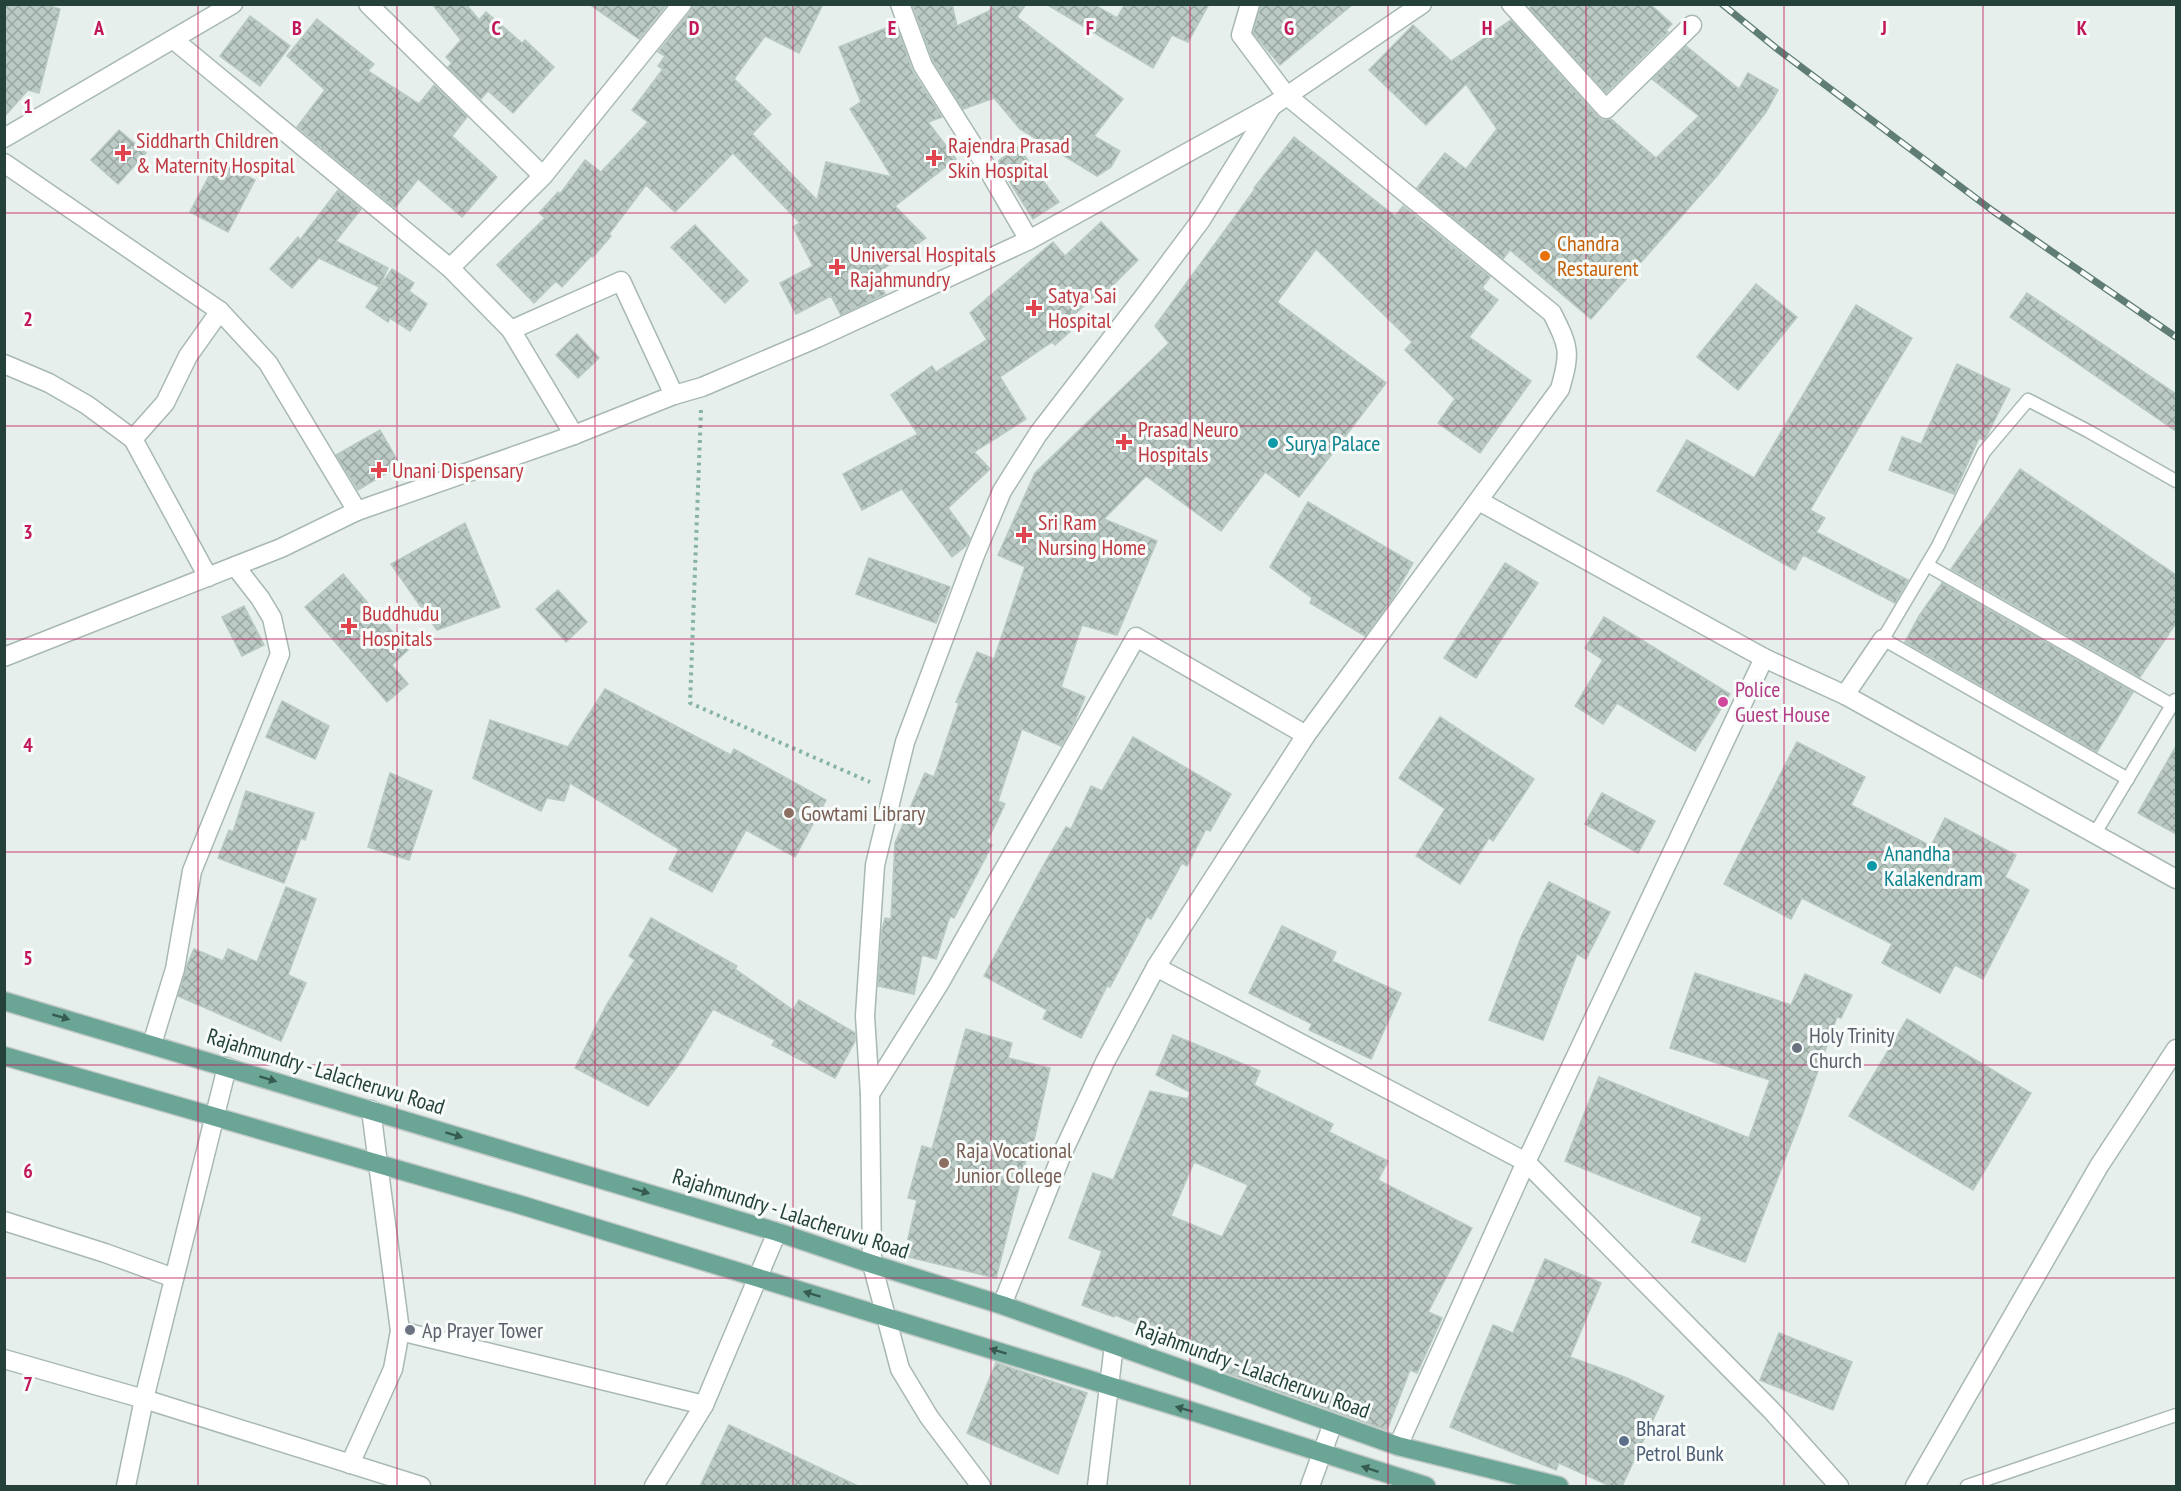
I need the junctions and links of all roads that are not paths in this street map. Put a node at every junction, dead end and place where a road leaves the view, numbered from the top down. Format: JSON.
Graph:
{"nodes":[{"id":1,"x":233,"y":4,"type":"edge"},
{"id":2,"x":368,"y":4,"type":"edge"},
{"id":3,"x":682,"y":4,"type":"edge"},
{"id":4,"x":900,"y":4,"type":"edge"},
{"id":5,"x":1250,"y":4,"type":"edge"},
{"id":6,"x":1422,"y":4,"type":"edge"},
{"id":7,"x":1511,"y":4,"type":"edge"},
{"id":8,"x":1692,"y":26,"type":"dead end"},
{"id":9,"x":174,"y":40,"type":"junction"},
{"id":10,"x":1279,"y":100,"type":"junction"},
{"id":11,"x":4,"y":138,"type":"edge"},
{"id":12,"x":4,"y":163,"type":"edge"},
{"id":13,"x":543,"y":176,"type":"junction"},
{"id":14,"x":1029,"y":240,"type":"junction"},
{"id":15,"x":450,"y":268,"type":"junction"},
{"id":16,"x":220,"y":311,"type":"junction"},
{"id":17,"x":511,"y":330,"type":"junction"},
{"id":18,"x":4,"y":364,"type":"edge"},
{"id":19,"x":674,"y":395,"type":"junction"},
{"id":20,"x":574,"y":435,"type":"junction"},
{"id":21,"x":132,"y":439,"type":"junction"},
{"id":22,"x":2176,"y":481,"type":"edge"},
{"id":23,"x":1479,"y":501,"type":"junction"},
{"id":24,"x":357,"y":511,"type":"junction"},
{"id":25,"x":1927,"y":565,"type":"junction"},
{"id":26,"x":235,"y":566,"type":"junction"},
{"id":27,"x":208,"y":577,"type":"junction"},
{"id":28,"x":1883,"y":639,"type":"junction"},
{"id":29,"x":4,"y":657,"type":"edge"},
{"id":30,"x":1764,"y":658,"type":"junction"},
{"id":31,"x":1845,"y":695,"type":"junction"},
{"id":32,"x":2174,"y":701,"type":"edge"},
{"id":33,"x":1306,"y":735,"type":"junction"},
{"id":34,"x":2128,"y":778,"type":"junction"},
{"id":35,"x":2094,"y":835,"type":"junction"},
{"id":36,"x":2176,"y":879,"type":"edge"},
{"id":37,"x":1156,"y":967,"type":"junction"},
{"id":38,"x":4,"y":1000,"type":"edge"},
{"id":39,"x":152,"y":1044,"type":"junction"},
{"id":40,"x":2176,"y":1049,"type":"edge"},
{"id":41,"x":4,"y":1056,"type":"edge"},
{"id":42,"x":227,"y":1067,"type":"junction"},
{"id":43,"x":870,"y":1094,"type":"junction"},
{"id":44,"x":371,"y":1110,"type":"junction"},
{"id":45,"x":214,"y":1116,"type":"junction"},
{"id":46,"x":1526,"y":1162,"type":"junction"},
{"id":47,"x":378,"y":1163,"type":"junction"},
{"id":48,"x":4,"y":1221,"type":"edge"},
{"id":49,"x":777,"y":1232,"type":"junction"},
{"id":50,"x":872,"y":1264,"type":"junction"},
{"id":51,"x":174,"y":1278,"type":"junction"},
{"id":52,"x":758,"y":1278,"type":"junction"},
{"id":53,"x":1002,"y":1305,"type":"junction"},
{"id":54,"x":886,"y":1317,"type":"junction"},
{"id":55,"x":400,"y":1331,"type":"junction"},
{"id":56,"x":1114,"y":1345,"type":"junction"},
{"id":57,"x":4,"y":1359,"type":"edge"},
{"id":58,"x":1109,"y":1386,"type":"junction"},
{"id":59,"x":144,"y":1399,"type":"junction"},
{"id":60,"x":704,"y":1406,"type":"junction"},
{"id":61,"x":2176,"y":1415,"type":"edge"},
{"id":62,"x":1333,"y":1423,"type":"junction"},
{"id":63,"x":1398,"y":1446,"type":"junction"},
{"id":64,"x":1322,"y":1453,"type":"junction"},
{"id":65,"x":350,"y":1464,"type":"junction"},
{"id":66,"x":1548,"y":1485,"type":"edge"},
{"id":67,"x":126,"y":1486,"type":"edge"},
{"id":68,"x":421,"y":1486,"type":"edge"},
{"id":69,"x":654,"y":1486,"type":"edge"},
{"id":70,"x":981,"y":1486,"type":"edge"},
{"id":71,"x":1097,"y":1486,"type":"edge"},
{"id":72,"x":1310,"y":1486,"type":"edge"},
{"id":73,"x":1426,"y":1486,"type":"edge"},
{"id":74,"x":1839,"y":1486,"type":"edge"},
{"id":75,"x":1915,"y":1486,"type":"edge"},
{"id":76,"x":1967,"y":1486,"type":"edge"}],
"edges":[{"from":1,"to":9,"type":"street"},
{"from":2,"to":13,"type":"street"},
{"from":3,"to":13,"type":"street"},
{"from":4,"to":14,"type":"street"},
{"from":5,"to":10,"type":"street"},
{"from":6,"to":10,"type":"street"},
{"from":7,"to":8,"type":"street"},
{"from":9,"to":11,"type":"street"},
{"from":9,"to":15,"type":"street"},
{"from":10,"to":14,"type":"street"},
{"from":10,"to":23,"type":"street"},
{"from":10,"to":43,"type":"street"},
{"from":12,"to":16,"type":"street"},
{"from":13,"to":15,"type":"street"},
{"from":14,"to":19,"type":"street"},
{"from":15,"to":17,"type":"street"},
{"from":16,"to":21,"type":"street"},
{"from":16,"to":24,"type":"street"},
{"from":17,"to":19,"type":"street"},
{"from":17,"to":20,"type":"street"},
{"from":18,"to":21,"type":"street"},
{"from":19,"to":20,"type":"street"},
{"from":20,"to":24,"type":"street"},
{"from":21,"to":27,"type":"street"},
{"from":22,"to":25,"type":"lane"},
{"from":23,"to":30,"type":"street"},
{"from":23,"to":33,"type":"street"},
{"from":24,"to":26,"type":"street"},
{"from":25,"to":28,"type":"lane"},
{"from":25,"to":32,"type":"lane"},
{"from":26,"to":27,"type":"street"},
{"from":26,"to":39,"type":"street"},
{"from":27,"to":29,"type":"street"},
{"from":28,"to":31,"type":"street"},
{"from":28,"to":34,"type":"lane"},
{"from":30,"to":31,"type":"street"},
{"from":30,"to":46,"type":"street"},
{"from":31,"to":35,"type":"street"},
{"from":32,"to":34,"type":"lane"},
{"from":33,"to":37,"type":"street"},
{"from":33,"to":43,"type":"street"},
{"from":34,"to":35,"type":"lane"},
{"from":35,"to":36,"type":"street"},
{"from":37,"to":46,"type":"street"},
{"from":37,"to":53,"type":"street"},
{"from":38,"to":39,"type":"main road","name":"Rajahmundry - Lalacheruvu Road","one_way":true},
{"from":39,"to":42,"type":"main road","name":"Rajahmundry - Lalacheruvu Road"},
{"from":40,"to":75,"type":"street"},
{"from":41,"to":45,"type":"main road"},
{"from":42,"to":44,"type":"main road","name":"Rajahmundry - Lalacheruvu Road","one_way":true},
{"from":42,"to":45,"type":"street"},
{"from":43,"to":50,"type":"street"},
{"from":44,"to":47,"type":"street"},
{"from":44,"to":49,"type":"main road","name":"Rajahmundry - Lalacheruvu Road","one_way":true},
{"from":45,"to":47,"type":"main road"},
{"from":45,"to":51,"type":"street"},
{"from":46,"to":63,"type":"street"},
{"from":46,"to":74,"type":"street"},
{"from":47,"to":52,"type":"main road"},
{"from":47,"to":55,"type":"street"},
{"from":48,"to":51,"type":"street"},
{"from":49,"to":50,"type":"main road","name":"Rajahmundry - Lalacheruvu Road"},
{"from":49,"to":52,"type":"street"},
{"from":50,"to":53,"type":"main road","name":"Rajahmundry - Lalacheruvu Road"},
{"from":50,"to":54,"type":"street"},
{"from":51,"to":59,"type":"street"},
{"from":54,"to":52,"type":"main road","one_way":true},
{"from":52,"to":60,"type":"street"},
{"from":53,"to":56,"type":"main road","name":"Rajahmundry - Lalacheruvu Road"},
{"from":58,"to":54,"type":"main road","one_way":true},
{"from":54,"to":70,"type":"street"},
{"from":55,"to":60,"type":"street"},
{"from":55,"to":65,"type":"street"},
{"from":56,"to":58,"type":"street"},
{"from":56,"to":62,"type":"main road","name":"Rajahmundry - Lalacheruvu Road"},
{"from":57,"to":59,"type":"street"},
{"from":64,"to":58,"type":"main road","one_way":true},
{"from":58,"to":71,"type":"street"},
{"from":59,"to":65,"type":"street"},
{"from":59,"to":67,"type":"street"},
{"from":60,"to":69,"type":"street"},
{"from":61,"to":76,"type":"lane"},
{"from":62,"to":63,"type":"main road","name":"Rajahmundry - Lalacheruvu Road"},
{"from":62,"to":64,"type":"street"},
{"from":63,"to":66,"type":"main road","name":"Rajahmundry - Lalacheruvu Road"},
{"from":64,"to":72,"type":"street"},
{"from":73,"to":64,"type":"main road","one_way":true},
{"from":65,"to":68,"type":"street"}]}
